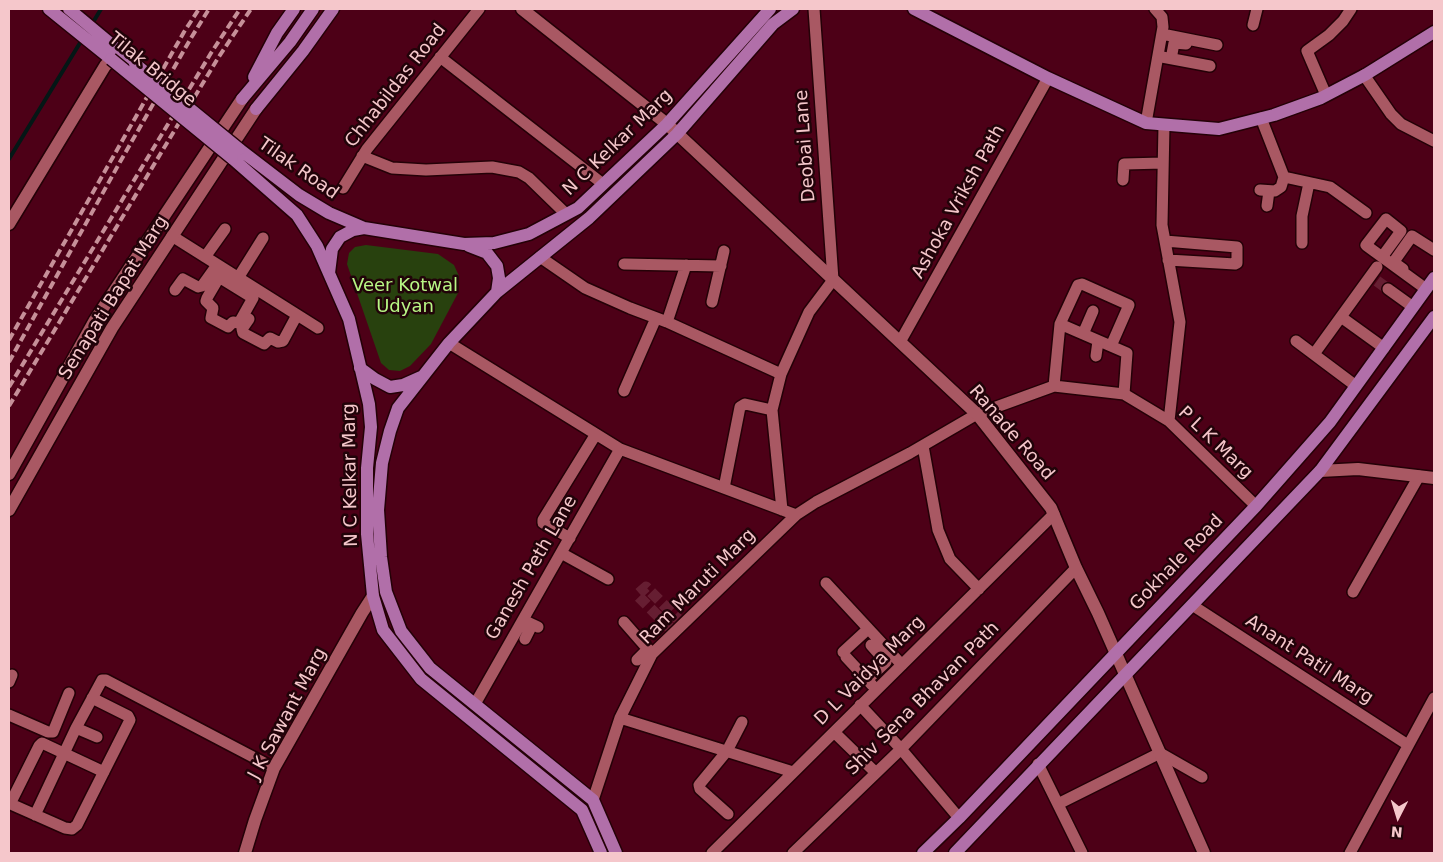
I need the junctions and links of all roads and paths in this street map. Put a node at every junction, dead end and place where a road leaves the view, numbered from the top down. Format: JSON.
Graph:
{"nodes":[{"id":1,"x":49,"y":9,"type":"edge"},
{"id":2,"x":69,"y":9,"type":"edge"},
{"id":3,"x":294,"y":9,"type":"edge"},
{"id":4,"x":313,"y":9,"type":"edge"},
{"id":5,"x":332,"y":9,"type":"edge"},
{"id":6,"x":479,"y":9,"type":"edge"},
{"id":7,"x":522,"y":9,"type":"edge"},
{"id":8,"x":793,"y":9,"type":"edge"},
{"id":9,"x":814,"y":9,"type":"edge"},
{"id":10,"x":914,"y":9,"type":"edge"},
{"id":11,"x":1154,"y":9,"type":"edge"},
{"id":12,"x":1258,"y":9,"type":"edge"},
{"id":13,"x":1351,"y":9,"type":"edge"},
{"id":14,"x":766,"y":10,"type":"edge"},
{"id":15,"x":1254,"y":25,"type":"dead end"},
{"id":16,"x":1434,"y":32,"type":"edge"},
{"id":17,"x":1161,"y":39,"type":"junction"},
{"id":18,"x":290,"y":42,"type":"junction"},
{"id":19,"x":114,"y":55,"type":"junction"},
{"id":20,"x":440,"y":57,"type":"junction"},
{"id":21,"x":1158,"y":57,"type":"junction"},
{"id":22,"x":1210,"y":66,"type":"dead end"},
{"id":23,"x":1364,"y":75,"type":"junction"},
{"id":24,"x":1048,"y":78,"type":"junction"},
{"id":25,"x":1326,"y":95,"type":"junction"},
{"id":26,"x":242,"y":99,"type":"junction"},
{"id":27,"x":256,"y":109,"type":"junction"},
{"id":28,"x":1261,"y":118,"type":"junction"},
{"id":29,"x":1146,"y":123,"type":"junction"},
{"id":30,"x":667,"y":124,"type":"junction"},
{"id":31,"x":1164,"y":125,"type":"junction"},
{"id":32,"x":677,"y":134,"type":"junction"},
{"id":33,"x":1434,"y":141,"type":"edge"},
{"id":34,"x":236,"y":154,"type":"junction"},
{"id":35,"x":362,"y":156,"type":"junction"},
{"id":36,"x":1163,"y":163,"type":"junction"},
{"id":37,"x":1284,"y":177,"type":"junction"},
{"id":38,"x":1123,"y":180,"type":"dead end"},
{"id":39,"x":603,"y":184,"type":"junction"},
{"id":40,"x":1309,"y":184,"type":"junction"},
{"id":41,"x":342,"y":188,"type":"dead end"},
{"id":42,"x":1268,"y":206,"type":"dead end"},
{"id":43,"x":1366,"y":213,"type":"dead end"},
{"id":44,"x":566,"y":214,"type":"junction"},
{"id":45,"x":9,"y":224,"type":"edge"},
{"id":46,"x":364,"y":228,"type":"junction"},
{"id":47,"x":225,"y":229,"type":"dead end"},
{"id":48,"x":172,"y":236,"type":"junction"},
{"id":49,"x":263,"y":238,"type":"dead end"},
{"id":50,"x":1165,"y":242,"type":"junction"},
{"id":51,"x":1183,"y":242,"type":"junction"},
{"id":52,"x":1302,"y":243,"type":"dead end"},
{"id":53,"x":464,"y":244,"type":"junction"},
{"id":54,"x":1434,"y":250,"type":"edge"},
{"id":55,"x":724,"y":251,"type":"dead end"},
{"id":56,"x":205,"y":257,"type":"junction"},
{"id":57,"x":540,"y":257,"type":"junction"},
{"id":58,"x":1168,"y":260,"type":"junction"},
{"id":59,"x":1184,"y":260,"type":"junction"},
{"id":60,"x":624,"y":264,"type":"dead end"},
{"id":61,"x":686,"y":265,"type":"junction"},
{"id":62,"x":721,"y":266,"type":"junction"},
{"id":63,"x":220,"y":270,"type":"junction"},
{"id":64,"x":328,"y":273,"type":"junction"},
{"id":65,"x":238,"y":278,"type":"junction"},
{"id":66,"x":833,"y":280,"type":"junction"},
{"id":67,"x":1429,"y":285,"type":"edge"},
{"id":68,"x":1388,"y":289,"type":"tunnel mouth"},
{"id":69,"x":175,"y":290,"type":"dead end"},
{"id":70,"x":497,"y":292,"type":"junction"},
{"id":71,"x":259,"y":302,"type":"dead end"},
{"id":72,"x":712,"y":302,"type":"dead end"},
{"id":73,"x":1413,"y":307,"type":"junction"},
{"id":74,"x":1093,"y":311,"type":"dead end"},
{"id":75,"x":297,"y":315,"type":"junction"},
{"id":76,"x":1341,"y":317,"type":"junction"},
{"id":77,"x":1434,"y":317,"type":"edge"},
{"id":78,"x":661,"y":320,"type":"junction"},
{"id":79,"x":1060,"y":324,"type":"junction"},
{"id":80,"x":318,"y":328,"type":"dead end"},
{"id":81,"x":1083,"y":334,"type":"junction"},
{"id":82,"x":1098,"y":341,"type":"junction"},
{"id":83,"x":1296,"y":341,"type":"dead end"},
{"id":84,"x":900,"y":342,"type":"junction"},
{"id":85,"x":449,"y":343,"type":"junction"},
{"id":86,"x":1111,"y":346,"type":"junction"},
{"id":87,"x":1384,"y":348,"type":"junction"},
{"id":88,"x":1314,"y":354,"type":"junction"},
{"id":89,"x":1096,"y":356,"type":"dead end"},
{"id":90,"x":360,"y":368,"type":"junction"},
{"id":91,"x":781,"y":374,"type":"junction"},
{"id":92,"x":423,"y":376,"type":"junction"},
{"id":93,"x":1054,"y":386,"type":"junction"},
{"id":94,"x":1356,"y":386,"type":"junction"},
{"id":95,"x":624,"y":391,"type":"dead end"},
{"id":96,"x":1124,"y":394,"type":"junction"},
{"id":97,"x":772,"y":410,"type":"junction"},
{"id":98,"x":977,"y":414,"type":"junction"},
{"id":99,"x":1169,"y":421,"type":"junction"},
{"id":100,"x":596,"y":434,"type":"junction"},
{"id":101,"x":923,"y":446,"type":"junction"},
{"id":102,"x":620,"y":449,"type":"junction"},
{"id":103,"x":1320,"y":471,"type":"junction"},
{"id":104,"x":9,"y":474,"type":"edge"},
{"id":105,"x":1419,"y":476,"type":"junction"},
{"id":106,"x":1434,"y":478,"type":"edge"},
{"id":107,"x":724,"y":488,"type":"junction"},
{"id":108,"x":1256,"y":506,"type":"junction"},
{"id":109,"x":9,"y":510,"type":"edge"},
{"id":110,"x":782,"y":510,"type":"junction"},
{"id":111,"x":1054,"y":514,"type":"junction"},
{"id":112,"x":796,"y":515,"type":"junction"},
{"id":113,"x":570,"y":538,"type":"junction"},
{"id":114,"x":561,"y":552,"type":"junction"},
{"id":115,"x":1076,"y":568,"type":"junction"},
{"id":116,"x":608,"y":579,"type":"dead end"},
{"id":117,"x":826,"y":583,"type":"dead end"},
{"id":118,"x":979,"y":589,"type":"junction"},
{"id":119,"x":1353,"y":592,"type":"dead end"},
{"id":120,"x":373,"y":596,"type":"junction"},
{"id":121,"x":1192,"y":605,"type":"junction"},
{"id":122,"x":624,"y":622,"type":"dead end"},
{"id":123,"x":868,"y":629,"type":"junction"},
{"id":124,"x":871,"y":645,"type":"dead end"},
{"id":125,"x":650,"y":652,"type":"junction"},
{"id":126,"x":1116,"y":654,"type":"junction"},
{"id":127,"x":638,"y":660,"type":"dead end"},
{"id":128,"x":902,"y":664,"type":"junction"},
{"id":129,"x":1125,"y":675,"type":"junction"},
{"id":130,"x":870,"y":677,"type":"junction"},
{"id":131,"x":879,"y":687,"type":"junction"},
{"id":132,"x":69,"y":693,"type":"dead end"},
{"id":133,"x":92,"y":698,"type":"junction"},
{"id":134,"x":1434,"y":698,"type":"edge"},
{"id":135,"x":475,"y":704,"type":"junction"},
{"id":136,"x":860,"y":705,"type":"junction"},
{"id":137,"x":9,"y":715,"type":"edge"},
{"id":138,"x":620,"y":718,"type":"junction"},
{"id":139,"x":742,"y":722,"type":"dead end"},
{"id":140,"x":76,"y":728,"type":"junction"},
{"id":141,"x":834,"y":732,"type":"junction"},
{"id":142,"x":97,"y":738,"type":"dead end"},
{"id":143,"x":1408,"y":745,"type":"junction"},
{"id":144,"x":901,"y":749,"type":"junction"},
{"id":145,"x":727,"y":751,"type":"junction"},
{"id":146,"x":1160,"y":752,"type":"junction"},
{"id":147,"x":64,"y":753,"type":"junction"},
{"id":148,"x":1038,"y":764,"type":"junction"},
{"id":149,"x":274,"y":768,"type":"junction"},
{"id":150,"x":104,"y":772,"type":"junction"},
{"id":151,"x":794,"y":772,"type":"junction"},
{"id":152,"x":876,"y":773,"type":"junction"},
{"id":153,"x":1202,"y":777,"type":"dead end"},
{"id":154,"x":593,"y":800,"type":"junction"},
{"id":155,"x":1058,"y":804,"type":"junction"},
{"id":156,"x":728,"y":814,"type":"dead end"},
{"id":157,"x":35,"y":815,"type":"junction"},
{"id":158,"x":959,"y":818,"type":"junction"},
{"id":159,"x":245,"y":853,"type":"edge"},
{"id":160,"x":601,"y":853,"type":"edge"},
{"id":161,"x":616,"y":853,"type":"edge"},
{"id":162,"x":712,"y":853,"type":"edge"},
{"id":163,"x":793,"y":853,"type":"edge"},
{"id":164,"x":923,"y":853,"type":"edge"},
{"id":165,"x":955,"y":853,"type":"edge"},
{"id":166,"x":1082,"y":853,"type":"edge"},
{"id":167,"x":1204,"y":853,"type":"edge"},
{"id":168,"x":1350,"y":853,"type":"edge"}],
"edges":[{"from":1,"to":19,"type":"main road","name":"Tilak Bridge"},
{"from":2,"to":19,"type":"main road","name":"Tilak Bridge"},
{"from":3,"to":26,"type":"main road"},
{"from":4,"to":18,"type":"main road"},
{"from":5,"to":27,"type":"main road"},
{"from":6,"to":20,"type":"street","name":"Chhabildas Road"},
{"from":7,"to":30,"type":"street","name":"Ranade Road"},
{"from":8,"to":32,"type":"main road","name":"N C Kelkar Marg"},
{"from":9,"to":66,"type":"street","name":"Deobai Lane"},
{"from":10,"to":24,"type":"main road"},
{"from":11,"to":17,"type":"street"},
{"from":12,"to":15,"type":"street"},
{"from":13,"to":25,"type":"street"},
{"from":14,"to":30,"type":"main road","name":"N C Kelkar Marg"},
{"from":16,"to":23,"type":"main road"},
{"from":17,"to":17,"type":"street"},
{"from":17,"to":21,"type":"street"},
{"from":18,"to":26,"type":"main road"},
{"from":18,"to":27,"type":"main road"},
{"from":19,"to":34,"type":"main road","name":"Tilak Bridge","bridge":true},
{"from":19,"to":45,"type":"street"},
{"from":20,"to":35,"type":"street","name":"Chhabildas Road"},
{"from":20,"to":39,"type":"street"},
{"from":21,"to":22,"type":"street"},
{"from":21,"to":29,"type":"street"},
{"from":23,"to":25,"type":"main road"},
{"from":23,"to":33,"type":"street"},
{"from":24,"to":29,"type":"main road"},
{"from":24,"to":84,"type":"street","name":"Ashoka Vriksh Path"},
{"from":25,"to":28,"type":"main road"},
{"from":26,"to":104,"type":"street","name":"Senapati Bapat Marg"},
{"from":27,"to":48,"type":"street","name":"Senapati Bapat Marg"},
{"from":28,"to":31,"type":"main road"},
{"from":28,"to":37,"type":"street"},
{"from":29,"to":31,"type":"main road"},
{"from":30,"to":32,"type":"street","name":"Ranade Road"},
{"from":30,"to":39,"type":"main road","name":"N C Kelkar Marg"},
{"from":31,"to":36,"type":"street"},
{"from":32,"to":57,"type":"main road","name":"N C Kelkar Marg"},
{"from":32,"to":66,"type":"street","name":"Ranade Road"},
{"from":34,"to":46,"type":"main road","name":"Tilak Road"},
{"from":34,"to":64,"type":"main road","name":"Tilak Road"},
{"from":35,"to":41,"type":"street","name":"Chhabildas Road"},
{"from":35,"to":44,"type":"street"},
{"from":36,"to":38,"type":"street"},
{"from":36,"to":50,"type":"street"},
{"from":37,"to":40,"type":"street"},
{"from":37,"to":42,"type":"street"},
{"from":39,"to":44,"type":"main road","name":"N C Kelkar Marg"},
{"from":40,"to":43,"type":"street"},
{"from":40,"to":52,"type":"street"},
{"from":44,"to":53,"type":"main road","name":"N C Kelkar Marg"},
{"from":46,"to":53,"type":"main road","name":"N C Kelkar Marg"},
{"from":46,"to":64,"type":"main road","name":"N C Kelkar Marg"},
{"from":47,"to":56,"type":"street"},
{"from":48,"to":56,"type":"street"},
{"from":48,"to":109,"type":"street","name":"Senapati Bapat Marg"},
{"from":49,"to":65,"type":"street"},
{"from":50,"to":51,"type":"street"},
{"from":50,"to":58,"type":"street"},
{"from":51,"to":59,"type":"street"},
{"from":51,"to":59,"type":"street"},
{"from":53,"to":70,"type":"main road"},
{"from":54,"to":67,"type":"street"},
{"from":55,"to":62,"type":"street"},
{"from":56,"to":63,"type":"street"},
{"from":57,"to":70,"type":"main road","name":"N C Kelkar Marg"},
{"from":57,"to":78,"type":"street"},
{"from":58,"to":59,"type":"street"},
{"from":58,"to":99,"type":"street"},
{"from":60,"to":61,"type":"street"},
{"from":61,"to":62,"type":"street"},
{"from":61,"to":78,"type":"street"},
{"from":62,"to":72,"type":"street"},
{"from":63,"to":63,"type":"street"},
{"from":63,"to":65,"type":"street"},
{"from":63,"to":69,"type":"street"},
{"from":64,"to":90,"type":"main road","name":"N C Kelkar Marg"},
{"from":65,"to":75,"type":"street"},
{"from":66,"to":84,"type":"street","name":"Ranade Road"},
{"from":66,"to":91,"type":"street"},
{"from":67,"to":73,"type":"main road","name":"Gokhale Road"},
{"from":67,"to":76,"type":"street"},
{"from":68,"to":73,"type":"street"},
{"from":70,"to":85,"type":"main road","name":"N C Kelkar Marg"},
{"from":71,"to":75,"type":"street"},
{"from":73,"to":87,"type":"main road","name":"Gokhale Road"},
{"from":74,"to":81,"type":"street"},
{"from":75,"to":80,"type":"street"},
{"from":76,"to":87,"type":"street"},
{"from":76,"to":88,"type":"street"},
{"from":77,"to":103,"type":"main road"},
{"from":78,"to":91,"type":"street"},
{"from":78,"to":95,"type":"street"},
{"from":79,"to":81,"type":"street"},
{"from":79,"to":86,"type":"street"},
{"from":79,"to":93,"type":"street"},
{"from":81,"to":82,"type":"street"},
{"from":82,"to":86,"type":"street"},
{"from":82,"to":89,"type":"street"},
{"from":83,"to":88,"type":"street"},
{"from":84,"to":98,"type":"street","name":"Ranade Road"},
{"from":85,"to":92,"type":"main road","name":"N C Kelkar Marg"},
{"from":85,"to":100,"type":"street"},
{"from":86,"to":96,"type":"street"},
{"from":87,"to":94,"type":"main road","name":"Gokhale Road"},
{"from":88,"to":94,"type":"street"},
{"from":90,"to":92,"type":"main road"},
{"from":90,"to":120,"type":"main road","name":"N C Kelkar Marg"},
{"from":91,"to":97,"type":"street"},
{"from":92,"to":135,"type":"main road","name":"N C Kelkar Marg"},
{"from":93,"to":96,"type":"street","name":"P L K Marg"},
{"from":93,"to":98,"type":"street","name":"P L K Marg"},
{"from":94,"to":108,"type":"main road","name":"Gokhale Road"},
{"from":96,"to":99,"type":"street","name":"P L K Marg"},
{"from":97,"to":107,"type":"street"},
{"from":97,"to":110,"type":"street"},
{"from":98,"to":101,"type":"street","name":"P L K Marg"},
{"from":98,"to":111,"type":"street","name":"Ranade Road"},
{"from":99,"to":108,"type":"street","name":"P L K Marg"},
{"from":100,"to":102,"type":"street"},
{"from":100,"to":113,"type":"street"},
{"from":101,"to":112,"type":"street","name":"Ram Maruti Marg"},
{"from":101,"to":118,"type":"street"},
{"from":102,"to":107,"type":"street"},
{"from":102,"to":113,"type":"street","name":"Ganesh Peth Lane"},
{"from":103,"to":105,"type":"street"},
{"from":103,"to":121,"type":"main road"},
{"from":105,"to":106,"type":"street"},
{"from":105,"to":119,"type":"street"},
{"from":107,"to":110,"type":"street"},
{"from":108,"to":126,"type":"main road","name":"Gokhale Road"},
{"from":110,"to":112,"type":"street"},
{"from":111,"to":115,"type":"street","name":"Ranade Road"},
{"from":111,"to":118,"type":"street","name":"D L Vaidya Marg"},
{"from":112,"to":125,"type":"street","name":"Ram Maruti Marg"},
{"from":113,"to":114,"type":"street","name":"Ganesh Peth Lane"},
{"from":114,"to":116,"type":"street"},
{"from":114,"to":135,"type":"street","name":"Ganesh Peth Lane"},
{"from":115,"to":126,"type":"street","name":"Ranade Road"},
{"from":115,"to":144,"type":"street","name":"Shiv Sena Bhavan Path"},
{"from":117,"to":123,"type":"street"},
{"from":118,"to":128,"type":"street","name":"D L Vaidya Marg"},
{"from":120,"to":149,"type":"street","name":"J K Sawant Marg"},
{"from":120,"to":160,"type":"main road","name":"N C Kelkar Marg"},
{"from":121,"to":129,"type":"main road"},
{"from":121,"to":143,"type":"street","name":"Anant Patil Marg"},
{"from":122,"to":125,"type":"street"},
{"from":123,"to":128,"type":"street"},
{"from":123,"to":130,"type":"street"},
{"from":124,"to":130,"type":"street"},
{"from":125,"to":127,"type":"street"},
{"from":125,"to":138,"type":"street","name":"Ram Maruti Marg"},
{"from":126,"to":129,"type":"street","name":"Ranade Road"},
{"from":126,"to":158,"type":"main road","name":"Gokhale Road"},
{"from":128,"to":131,"type":"street","name":"D L Vaidya Marg"},
{"from":129,"to":146,"type":"street","name":"Ranade Road"},
{"from":129,"to":148,"type":"main road"},
{"from":130,"to":131,"type":"street"},
{"from":131,"to":136,"type":"street","name":"D L Vaidya Marg"},
{"from":132,"to":137,"type":"street"},
{"from":133,"to":140,"type":"street"},
{"from":133,"to":149,"type":"street"},
{"from":133,"to":150,"type":"street"},
{"from":134,"to":143,"type":"street"},
{"from":135,"to":154,"type":"main road","name":"N C Kelkar Marg"},
{"from":136,"to":141,"type":"street","name":"D L Vaidya Marg"},
{"from":136,"to":144,"type":"street"},
{"from":138,"to":145,"type":"street"},
{"from":138,"to":154,"type":"street","name":"Ram Maruti Marg"},
{"from":139,"to":145,"type":"street"},
{"from":140,"to":142,"type":"street"},
{"from":140,"to":147,"type":"street"},
{"from":141,"to":151,"type":"street","name":"D L Vaidya Marg"},
{"from":141,"to":152,"type":"street"},
{"from":143,"to":168,"type":"street"},
{"from":144,"to":152,"type":"street","name":"Shiv Sena Bhavan Path"},
{"from":144,"to":158,"type":"street"},
{"from":145,"to":151,"type":"street"},
{"from":145,"to":156,"type":"street"},
{"from":146,"to":153,"type":"street"},
{"from":146,"to":155,"type":"street"},
{"from":146,"to":167,"type":"street","name":"Ranade Road"},
{"from":147,"to":150,"type":"street"},
{"from":147,"to":157,"type":"street"},
{"from":147,"to":157,"type":"street"},
{"from":148,"to":155,"type":"street"},
{"from":148,"to":165,"type":"main road"},
{"from":149,"to":159,"type":"street","name":"J K Sawant Marg"},
{"from":150,"to":157,"type":"street"},
{"from":151,"to":162,"type":"street","name":"D L Vaidya Marg"},
{"from":152,"to":163,"type":"street","name":"Shiv Sena Bhavan Path"},
{"from":154,"to":161,"type":"main road","name":"N C Kelkar Marg"},
{"from":155,"to":166,"type":"street"},
{"from":158,"to":164,"type":"main road","name":"Gokhale Road"}]}
